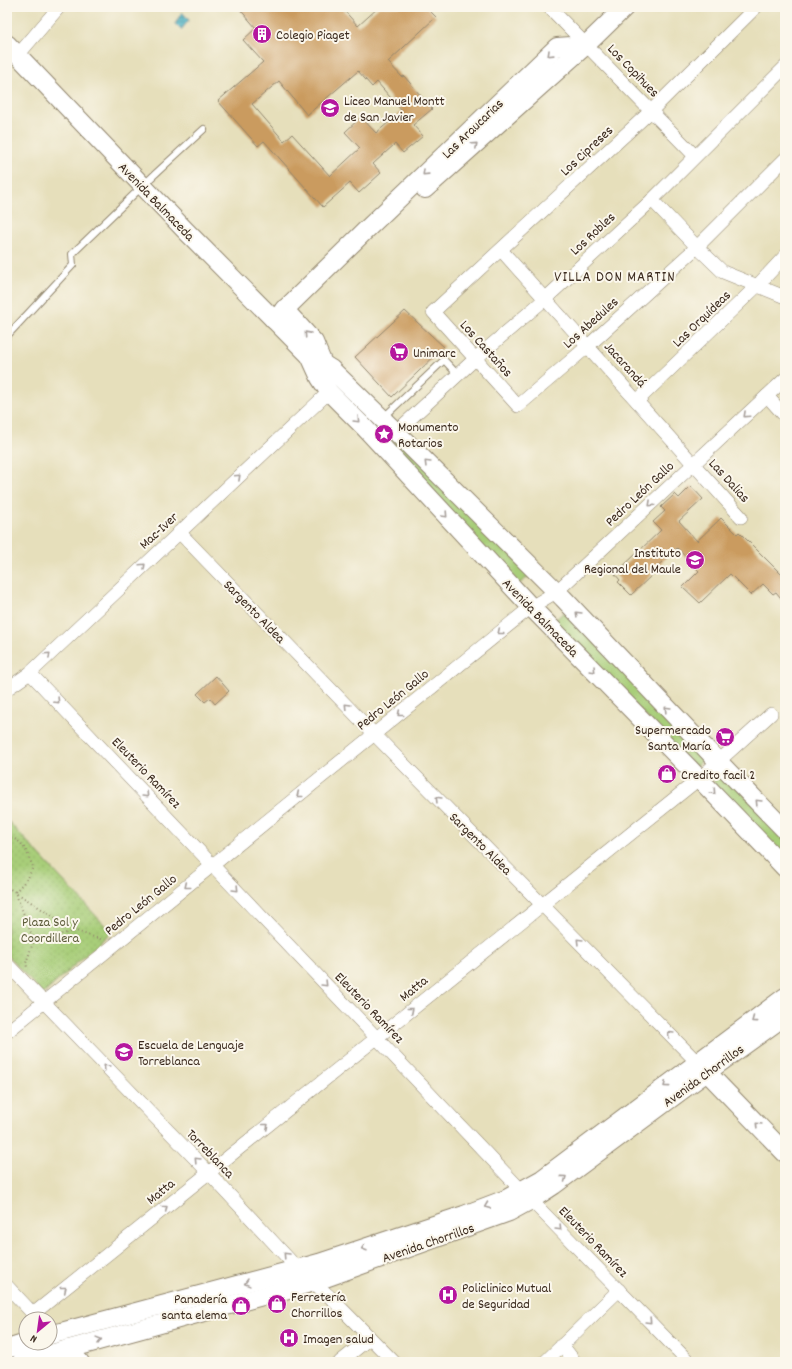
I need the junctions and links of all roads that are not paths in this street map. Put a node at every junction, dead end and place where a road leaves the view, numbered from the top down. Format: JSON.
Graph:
{"nodes":[{"id":1,"x":59,"y":7,"type":"edge"},
{"id":2,"x":549,"y":7,"type":"edge"},
{"id":3,"x":625,"y":7,"type":"edge"},
{"id":4,"x":756,"y":7,"type":"edge"},
{"id":5,"x":586,"y":45,"type":"junction"},
{"id":6,"x":12,"y":50,"type":"edge"},
{"id":7,"x":785,"y":67,"type":"edge"},
{"id":8,"x":651,"y":111,"type":"junction"},
{"id":9,"x":204,"y":129,"type":"dead end"},
{"id":10,"x":695,"y":156,"type":"junction"},
{"id":11,"x":785,"y":158,"type":"edge"},
{"id":12,"x":143,"y":186,"type":"junction"},
{"id":13,"x":652,"y":200,"type":"junction"},
{"id":14,"x":697,"y":247,"type":"junction"},
{"id":15,"x":501,"y":250,"type":"junction"},
{"id":16,"x":785,"y":256,"type":"edge"},
{"id":17,"x":757,"y":286,"type":"junction"},
{"id":18,"x":785,"y":297,"type":"edge"},
{"id":19,"x":545,"y":299,"type":"junction"},
{"id":20,"x":433,"y":312,"type":"joint"},
{"id":21,"x":279,"y":314,"type":"junction"},
{"id":22,"x":7,"y":336,"type":"edge"},
{"id":23,"x":588,"y":346,"type":"junction"},
{"id":24,"x":475,"y":359,"type":"junction"},
{"id":25,"x":316,"y":360,"type":"junction"},
{"id":26,"x":458,"y":375,"type":"junction"},
{"id":27,"x":785,"y":379,"type":"edge"},
{"id":28,"x":329,"y":392,"type":"junction"},
{"id":29,"x":767,"y":396,"type":"junction"},
{"id":30,"x":637,"y":401,"type":"junction"},
{"id":31,"x":518,"y":406,"type":"joint"},
{"id":32,"x":785,"y":416,"type":"edge"},
{"id":33,"x":382,"y":418,"type":"junction"},
{"id":34,"x":396,"y":432,"type":"junction"},
{"id":35,"x":694,"y":464,"type":"junction"},
{"id":36,"x":741,"y":517,"type":"dead end"},
{"id":37,"x":179,"y":532,"type":"junction"},
{"id":38,"x":556,"y":592,"type":"junction"},
{"id":39,"x":531,"y":607,"type":"junction"},
{"id":40,"x":30,"y":672,"type":"junction"},
{"id":41,"x":7,"y":688,"type":"edge"},
{"id":42,"x":771,"y":714,"type":"dead end"},
{"id":43,"x":374,"y":734,"type":"junction"},
{"id":44,"x":718,"y":762,"type":"junction"},
{"id":45,"x":700,"y":778,"type":"junction"},
{"id":46,"x":785,"y":830,"type":"edge"},
{"id":47,"x":213,"y":865,"type":"junction"},
{"id":48,"x":785,"y":868,"type":"edge"},
{"id":49,"x":542,"y":905,"type":"junction"},
{"id":50,"x":7,"y":964,"type":"edge"},
{"id":51,"x":785,"y":997,"type":"edge"},
{"id":52,"x":44,"y":1002,"type":"junction"},
{"id":53,"x":785,"y":1016,"type":"edge"},
{"id":54,"x":7,"y":1032,"type":"edge"},
{"id":55,"x":377,"y":1038,"type":"junction"},
{"id":56,"x":702,"y":1067,"type":"junction"},
{"id":57,"x":785,"y":1153,"type":"edge"},
{"id":58,"x":209,"y":1173,"type":"junction"},
{"id":59,"x":527,"y":1196,"type":"junction"},
{"id":60,"x":298,"y":1269,"type":"junction"},
{"id":61,"x":314,"y":1282,"type":"junction"},
{"id":62,"x":7,"y":1286,"type":"edge"},
{"id":63,"x":618,"y":1290,"type":"junction"},
{"id":64,"x":31,"y":1311,"type":"edge"},
{"id":65,"x":42,"y":1311,"type":"edge"},
{"id":66,"x":58,"y":1332,"type":"edge"},
{"id":67,"x":370,"y":1338,"type":"junction"},
{"id":68,"x":58,"y":1340,"type":"edge"},
{"id":69,"x":18,"y":1346,"type":"edge"},
{"id":70,"x":562,"y":1346,"type":"junction"},
{"id":71,"x":7,"y":1349,"type":"edge"},
{"id":72,"x":68,"y":1349,"type":"junction"},
{"id":73,"x":21,"y":1362,"type":"edge"},
{"id":74,"x":80,"y":1362,"type":"edge"},
{"id":75,"x":340,"y":1362,"type":"edge"},
{"id":76,"x":394,"y":1362,"type":"edge"},
{"id":77,"x":545,"y":1362,"type":"edge"},
{"id":78,"x":575,"y":1362,"type":"edge"},
{"id":79,"x":689,"y":1362,"type":"edge"}],
"edges":[{"from":1,"to":6,"type":"street"},
{"from":2,"to":5,"type":"street","name":"Los Copihues"},
{"from":3,"to":5,"type":"main road"},
{"from":4,"to":8,"type":"street","name":"Los Cipreses"},
{"from":5,"to":8,"type":"street","name":"Los Copihues"},
{"from":5,"to":21,"type":"main road","name":"Las Araucarias"},
{"from":6,"to":12,"type":"main road","name":"Avenida Balmaceda"},
{"from":7,"to":10,"type":"street","name":"Los Robles"},
{"from":8,"to":10,"type":"street","name":"Los Copihues"},
{"from":8,"to":15,"type":"street","name":"Los Cipreses"},
{"from":9,"to":12,"type":"lane"},
{"from":10,"to":13,"type":"street","name":"Los Robles"},
{"from":11,"to":14,"type":"street","name":"Los Abedules"},
{"from":12,"to":21,"type":"main road","name":"Avenida Balmaceda"},
{"from":12,"to":22,"type":"lane"},
{"from":13,"to":14,"type":"street"},
{"from":13,"to":19,"type":"street","name":"Los Robles"},
{"from":14,"to":17,"type":"street"},
{"from":14,"to":23,"type":"street","name":"Los Abedules"},
{"from":15,"to":19,"type":"street","name":"Jacarandá"},
{"from":15,"to":20,"type":"street","name":"Los Cipreses"},
{"from":16,"to":17,"type":"street","name":"Las Orquídeas"},
{"from":17,"to":18,"type":"street"},
{"from":17,"to":30,"type":"street","name":"Las Orquídeas"},
{"from":19,"to":23,"type":"street","name":"Jacarandá"},
{"from":19,"to":24,"type":"street","name":"Los Robles"},
{"from":20,"to":24,"type":"street","name":"Los Castaños"},
{"from":21,"to":25,"type":"main road","name":"Avenida Balmaceda"},
{"from":23,"to":30,"type":"street","name":"Jacarandá"},
{"from":23,"to":31,"type":"street","name":"Los Abedules"},
{"from":24,"to":26,"type":"street","name":"Los Robles"},
{"from":24,"to":31,"type":"street","name":"Los Castaños"},
{"from":25,"to":28,"type":"main road","name":"Avenida Balmaceda"},
{"from":25,"to":33,"type":"main road","name":"Avenida Balmaceda"},
{"from":26,"to":33,"type":"lane"},
{"from":26,"to":34,"type":"street","name":"Los Robles"},
{"from":27,"to":29,"type":"street","name":"Pedro León Gallo"},
{"from":37,"to":28,"type":"street","name":"Mac-Iver","one_way":true},
{"from":28,"to":39,"type":"main road","name":"Avenida Balmaceda","one_way":true},
{"from":29,"to":32,"type":"street"},
{"from":29,"to":35,"type":"street","name":"Pedro León Gallo","one_way":true},
{"from":30,"to":35,"type":"street","name":"Jacarandá"},
{"from":33,"to":34,"type":"main road","name":"Avenida Balmaceda"},
{"from":38,"to":34,"type":"main road","name":"Avenida Balmaceda","one_way":true},
{"from":35,"to":36,"type":"street","name":"Las Dalias"},
{"from":35,"to":38,"type":"street","name":"Pedro León Gallo","one_way":true},
{"from":40,"to":37,"type":"street","name":"Mac-Iver","one_way":true},
{"from":43,"to":37,"type":"street","name":"Sargento Aldea","one_way":true},
{"from":38,"to":39,"type":"street","name":"Pedro León Gallo"},
{"from":44,"to":38,"type":"main road","name":"Avenida Balmaceda","one_way":true},
{"from":39,"to":43,"type":"street","name":"Pedro León Gallo","one_way":true},
{"from":39,"to":45,"type":"main road","name":"Avenida Balmaceda","one_way":true},
{"from":40,"to":41,"type":"street","name":"Mac-Iver"},
{"from":40,"to":47,"type":"street","name":"Eleuterio Ramírez","one_way":true},
{"from":42,"to":44,"type":"street","name":"Matta"},
{"from":43,"to":47,"type":"street","name":"Pedro León Gallo","one_way":true},
{"from":49,"to":43,"type":"street","name":"Sargento Aldea","one_way":true},
{"from":44,"to":45,"type":"street","name":"Matta"},
{"from":46,"to":44,"type":"main road","name":"Avenida Balmaceda","one_way":true},
{"from":45,"to":48,"type":"main road","name":"Avenida Balmaceda","one_way":true},
{"from":45,"to":49,"type":"street","name":"Matta"},
{"from":47,"to":52,"type":"street","name":"Pedro León Gallo","one_way":true},
{"from":47,"to":55,"type":"street","name":"Eleuterio Ramírez","one_way":true},
{"from":55,"to":49,"type":"street","name":"Matta","one_way":true},
{"from":56,"to":49,"type":"street","name":"Sargento Aldea","one_way":true},
{"from":50,"to":52,"type":"street","name":"Torreblanca"},
{"from":51,"to":56,"type":"main road","name":"Avenida Chorrillos","one_way":true},
{"from":52,"to":54,"type":"street","name":"Pedro León Gallo"},
{"from":58,"to":52,"type":"street","name":"Torreblanca","one_way":true},
{"from":53,"to":56,"type":"main road","name":"Avenida Chorrillos"},
{"from":58,"to":55,"type":"street","name":"Matta","one_way":true},
{"from":55,"to":59,"type":"street","name":"Eleuterio Ramírez"},
{"from":57,"to":56,"type":"main road","name":"Sargento Aldea","one_way":true},
{"from":56,"to":59,"type":"main road","name":"Avenida Chorrillos"},
{"from":60,"to":58,"type":"street","name":"Torreblanca","one_way":true},
{"from":65,"to":58,"type":"street","name":"Matta","one_way":true},
{"from":59,"to":60,"type":"main road","name":"Avenida Chorrillos","one_way":true},
{"from":59,"to":61,"type":"main road","name":"Avenida Chorrillos"},
{"from":59,"to":63,"type":"street","name":"Eleuterio Ramírez","one_way":true},
{"from":60,"to":61,"type":"street","name":"Torreblanca"},
{"from":60,"to":66,"type":"main road","name":"Avenida Chorrillos","one_way":true},
{"from":61,"to":67,"type":"street","name":"Torreblanca"},
{"from":72,"to":61,"type":"main road","name":"Avenida Chorrillos","one_way":true},
{"from":62,"to":64,"type":"street"},
{"from":63,"to":70,"type":"street"},
{"from":63,"to":79,"type":"street","name":"Eleuterio Ramírez","one_way":true},
{"from":67,"to":75,"type":"street"},
{"from":67,"to":76,"type":"street","name":"Torreblanca"},
{"from":68,"to":72,"type":"street"},
{"from":69,"to":71,"type":"main road"},
{"from":70,"to":77,"type":"street"},
{"from":70,"to":78,"type":"street"},
{"from":72,"to":73,"type":"main road","name":"Avenida Chorrillos"},
{"from":72,"to":74,"type":"main road"}]}
